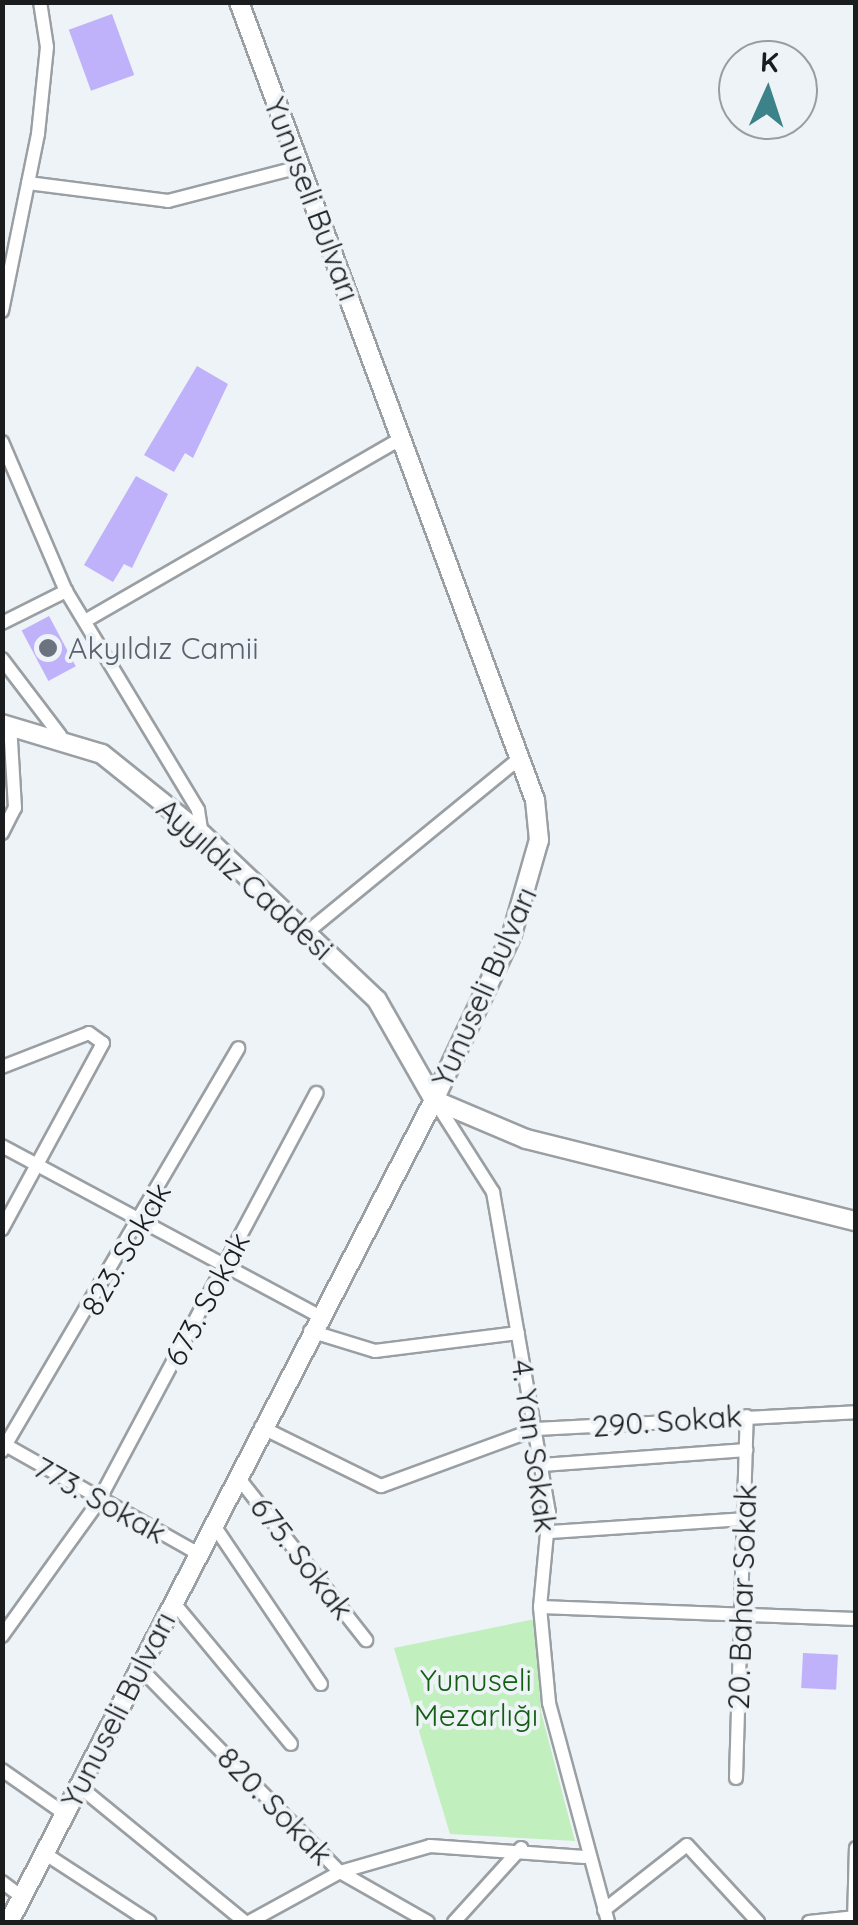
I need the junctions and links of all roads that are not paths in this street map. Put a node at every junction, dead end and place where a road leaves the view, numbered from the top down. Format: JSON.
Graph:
{"nodes":[{"id":1,"x":40,"y":2,"type":"edge"},
{"id":2,"x":239,"y":2,"type":"edge"},
{"id":3,"x":299,"y":167,"type":"junction"},
{"id":4,"x":28,"y":183,"type":"junction"},
{"id":5,"x":2,"y":311,"type":"edge"},
{"id":6,"x":402,"y":438,"type":"junction"},
{"id":7,"x":2,"y":442,"type":"edge"},
{"id":8,"x":66,"y":591,"type":"junction"},
{"id":9,"x":84,"y":621,"type":"junction"},
{"id":10,"x":2,"y":623,"type":"edge"},
{"id":11,"x":2,"y":660,"type":"edge"},
{"id":12,"x":6,"y":725,"type":"edge"},
{"id":13,"x":60,"y":735,"type":"junction"},
{"id":14,"x":520,"y":758,"type":"junction"},
{"id":15,"x":2,"y":833,"type":"edge"},
{"id":16,"x":202,"y":834,"type":"junction"},
{"id":17,"x":306,"y":933,"type":"junction"},
{"id":18,"x":238,"y":1048,"type":"dead end"},
{"id":19,"x":2,"y":1067,"type":"edge"},
{"id":20,"x":316,"y":1093,"type":"dead end"},
{"id":21,"x":434,"y":1100,"type":"junction"},
{"id":22,"x":2,"y":1146,"type":"edge"},
{"id":23,"x":40,"y":1166,"type":"junction"},
{"id":24,"x":856,"y":1221,"type":"edge"},
{"id":25,"x":144,"y":1222,"type":"junction"},
{"id":26,"x":2,"y":1230,"type":"edge"},
{"id":27,"x":225,"y":1266,"type":"junction"},
{"id":28,"x":313,"y":1323,"type":"junction"},
{"id":29,"x":518,"y":1333,"type":"junction"},
{"id":30,"x":856,"y":1412,"type":"edge"},
{"id":31,"x":747,"y":1416,"type":"junction"},
{"id":32,"x":262,"y":1427,"type":"junction"},
{"id":33,"x":536,"y":1430,"type":"junction"},
{"id":34,"x":4,"y":1447,"type":"edge"},
{"id":35,"x":746,"y":1450,"type":"junction"},
{"id":36,"x":542,"y":1465,"type":"junction"},
{"id":37,"x":237,"y":1476,"type":"junction"},
{"id":38,"x":97,"y":1504,"type":"junction"},
{"id":39,"x":746,"y":1519,"type":"junction"},
{"id":40,"x":213,"y":1524,"type":"junction"},
{"id":41,"x":548,"y":1532,"type":"junction"},
{"id":42,"x":198,"y":1554,"type":"junction"},
{"id":43,"x":174,"y":1603,"type":"junction"},
{"id":44,"x":540,"y":1607,"type":"junction"},
{"id":45,"x":743,"y":1614,"type":"junction"},
{"id":46,"x":856,"y":1619,"type":"edge"},
{"id":47,"x":2,"y":1636,"type":"edge"},
{"id":48,"x":366,"y":1640,"type":"dead end"},
{"id":49,"x":140,"y":1668,"type":"junction"},
{"id":50,"x":321,"y":1684,"type":"dead end"},
{"id":51,"x":292,"y":1744,"type":"dead end"},
{"id":52,"x":2,"y":1770,"type":"edge"},
{"id":53,"x":736,"y":1778,"type":"dead end"},
{"id":54,"x":80,"y":1787,"type":"junction"},
{"id":55,"x":65,"y":1814,"type":"junction"},
{"id":56,"x":521,"y":1848,"type":"junction"},
{"id":57,"x":856,"y":1848,"type":"edge"},
{"id":58,"x":44,"y":1853,"type":"junction"},
{"id":59,"x":585,"y":1857,"type":"junction"},
{"id":60,"x":340,"y":1872,"type":"junction"},
{"id":61,"x":2,"y":1882,"type":"edge"},
{"id":62,"x":22,"y":1897,"type":"junction"},
{"id":63,"x":606,"y":1916,"type":"edge"},
{"id":64,"x":854,"y":1919,"type":"edge"},
{"id":65,"x":9,"y":1922,"type":"edge"},
{"id":66,"x":150,"y":1922,"type":"edge"},
{"id":67,"x":247,"y":1922,"type":"edge"},
{"id":68,"x":428,"y":1922,"type":"edge"},
{"id":69,"x":454,"y":1922,"type":"edge"},
{"id":70,"x":758,"y":1922,"type":"edge"},
{"id":71,"x":809,"y":1922,"type":"edge"}],
"edges":[{"from":1,"to":4,"type":"street"},
{"from":2,"to":3,"type":"main road","name":"Yunuseli Bulvarı"},
{"from":3,"to":4,"type":"street"},
{"from":3,"to":6,"type":"main road","name":"Yunuseli Bulvarı"},
{"from":4,"to":5,"type":"street"},
{"from":6,"to":9,"type":"street"},
{"from":6,"to":14,"type":"main road","name":"Yunuseli Bulvarı"},
{"from":7,"to":8,"type":"street"},
{"from":8,"to":9,"type":"street"},
{"from":8,"to":10,"type":"street"},
{"from":9,"to":16,"type":"street"},
{"from":11,"to":13,"type":"street"},
{"from":12,"to":13,"type":"main road","name":"Ayyıldız Caddesi"},
{"from":12,"to":15,"type":"street"},
{"from":13,"to":16,"type":"main road","name":"Ayyıldız Caddesi"},
{"from":14,"to":17,"type":"street"},
{"from":14,"to":21,"type":"main road","name":"Yunuseli Bulvarı"},
{"from":16,"to":17,"type":"main road","name":"Ayyıldız Caddesi"},
{"from":17,"to":21,"type":"main road","name":"Ayyıldız Caddesi"},
{"from":18,"to":25,"type":"street","name":"823. Sokak"},
{"from":19,"to":23,"type":"street"},
{"from":20,"to":27,"type":"street","name":"673. Sokak"},
{"from":21,"to":24,"type":"main road"},
{"from":21,"to":28,"type":"main road","name":"Yunuseli Bulvarı"},
{"from":21,"to":29,"type":"street","name":"4. Yan Sokak"},
{"from":22,"to":23,"type":"street"},
{"from":23,"to":25,"type":"street"},
{"from":23,"to":26,"type":"street"},
{"from":25,"to":27,"type":"street"},
{"from":25,"to":34,"type":"street","name":"823. Sokak"},
{"from":27,"to":28,"type":"street"},
{"from":27,"to":38,"type":"street","name":"673. Sokak"},
{"from":28,"to":29,"type":"street"},
{"from":28,"to":32,"type":"main road","name":"Yunuseli Bulvarı"},
{"from":29,"to":33,"type":"street","name":"4. Yan Sokak"},
{"from":30,"to":31,"type":"street","name":"290. Sokak"},
{"from":31,"to":33,"type":"street","name":"290. Sokak"},
{"from":31,"to":35,"type":"street","name":"20. Bahar Sokak"},
{"from":32,"to":33,"type":"street","name":"290. Sokak"},
{"from":32,"to":37,"type":"main road","name":"Yunuseli Bulvarı"},
{"from":33,"to":36,"type":"street","name":"4. Yan Sokak"},
{"from":34,"to":38,"type":"street","name":"773. Sokak"},
{"from":35,"to":36,"type":"street"},
{"from":35,"to":39,"type":"street","name":"20. Bahar Sokak"},
{"from":36,"to":41,"type":"street","name":"4. Yan Sokak"},
{"from":37,"to":40,"type":"main road","name":"Yunuseli Bulvarı"},
{"from":37,"to":48,"type":"street","name":"675. Sokak"},
{"from":38,"to":42,"type":"street","name":"773. Sokak"},
{"from":38,"to":47,"type":"street","name":"673. Sokak"},
{"from":39,"to":41,"type":"street"},
{"from":39,"to":45,"type":"street","name":"20. Bahar Sokak"},
{"from":40,"to":42,"type":"main road","name":"Yunuseli Bulvarı"},
{"from":40,"to":50,"type":"street"},
{"from":41,"to":44,"type":"street","name":"4. Yan Sokak"},
{"from":42,"to":43,"type":"main road","name":"Yunuseli Bulvarı"},
{"from":43,"to":49,"type":"main road","name":"Yunuseli Bulvarı"},
{"from":43,"to":51,"type":"street"},
{"from":44,"to":45,"type":"street"},
{"from":44,"to":59,"type":"street","name":"4. Yan Sokak"},
{"from":45,"to":46,"type":"street"},
{"from":45,"to":53,"type":"street","name":"20. Bahar Sokak"},
{"from":49,"to":54,"type":"main road","name":"Yunuseli Bulvarı"},
{"from":49,"to":60,"type":"street","name":"820. Sokak"},
{"from":52,"to":55,"type":"street"},
{"from":54,"to":55,"type":"main road","name":"Yunuseli Bulvarı"},
{"from":54,"to":67,"type":"street"},
{"from":55,"to":58,"type":"main road","name":"Yunuseli Bulvarı"},
{"from":56,"to":59,"type":"street"},
{"from":56,"to":60,"type":"street"},
{"from":56,"to":69,"type":"street"},
{"from":57,"to":64,"type":"street"},
{"from":58,"to":62,"type":"main road","name":"Yunuseli Bulvarı"},
{"from":58,"to":66,"type":"street"},
{"from":59,"to":63,"type":"street","name":"4. Yan Sokak"},
{"from":60,"to":67,"type":"street"},
{"from":60,"to":68,"type":"street","name":"820. Sokak"},
{"from":61,"to":62,"type":"street"},
{"from":62,"to":65,"type":"main road","name":"Yunuseli Bulvarı"},
{"from":63,"to":70,"type":"street"},
{"from":64,"to":71,"type":"street"}]}
